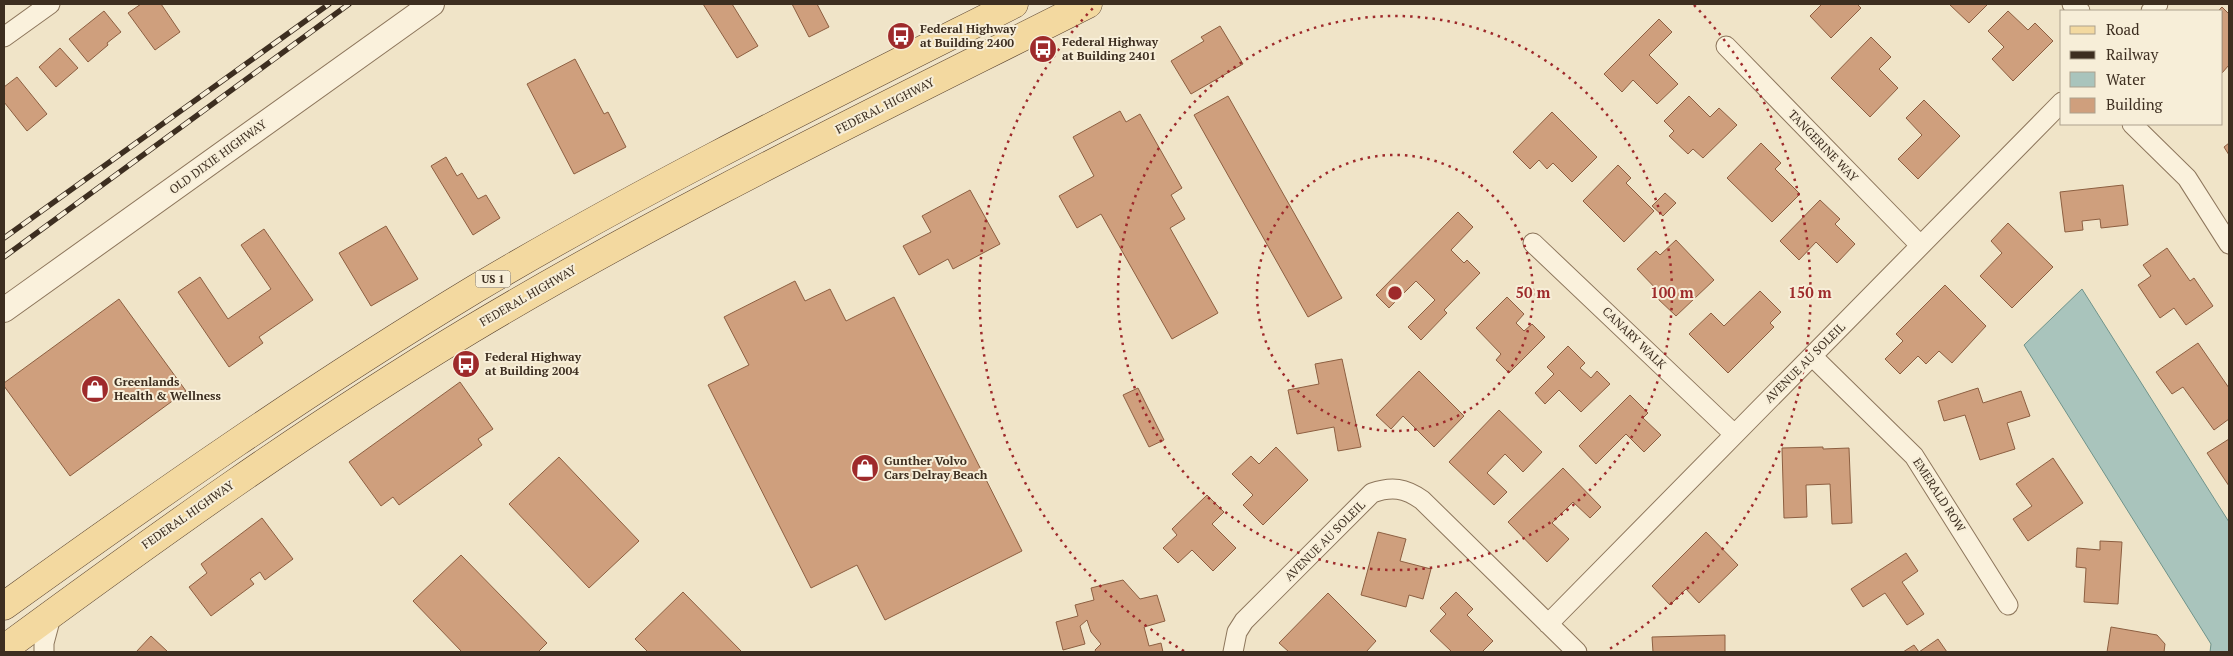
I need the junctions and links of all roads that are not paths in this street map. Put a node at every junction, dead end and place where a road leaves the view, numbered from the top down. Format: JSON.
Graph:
{"nodes":[{"id":1,"x":50,"y":4,"type":"edge"},
{"id":2,"x":432,"y":4,"type":"edge"},
{"id":3,"x":1014,"y":4,"type":"edge"},
{"id":4,"x":1088,"y":4,"type":"edge"},
{"id":5,"x":4,"y":37,"type":"edge"},
{"id":6,"x":1726,"y":46,"type":"dead end"},
{"id":7,"x":861,"y":82,"type":"junction"},
{"id":8,"x":2060,"y":104,"type":"edge"},
{"id":9,"x":2133,"y":125,"type":"edge"},
{"id":10,"x":724,"y":150,"type":"junction"},
{"id":11,"x":758,"y":170,"type":"junction"},
{"id":12,"x":692,"y":204,"type":"junction"},
{"id":13,"x":1533,"y":243,"type":"dead end"},
{"id":14,"x":2229,"y":244,"type":"edge"},
{"id":15,"x":1920,"y":246,"type":"junction"},
{"id":16,"x":4,"y":310,"type":"edge"},
{"id":17,"x":1812,"y":356,"type":"junction"},
{"id":18,"x":362,"y":359,"type":"junction"},
{"id":19,"x":1734,"y":434,"type":"junction"},
{"id":20,"x":237,"y":442,"type":"junction"},
{"id":21,"x":258,"y":466,"type":"junction"},
{"id":22,"x":142,"y":547,"type":"junction"},
{"id":23,"x":2008,"y":604,"type":"dead end"},
{"id":24,"x":4,"y":606,"type":"edge"},
{"id":25,"x":52,"y":613,"type":"junction"},
{"id":26,"x":1548,"y":624,"type":"junction"},
{"id":27,"x":4,"y":649,"type":"edge"},
{"id":28,"x":44,"y":652,"type":"edge"},
{"id":29,"x":1233,"y":652,"type":"edge"},
{"id":30,"x":1577,"y":652,"type":"edge"}],
"edges":[{"from":1,"to":5,"type":"street"},
{"from":2,"to":16,"type":"street","name":"OLD DIXIE HIGHWAY"},
{"from":3,"to":7,"type":"main road","number":"US 1"},
{"from":4,"to":11,"type":"main road","name":"FEDERAL HIGHWAY","number":"US 1"},
{"from":6,"to":15,"type":"street","name":"TANGERINE WAY"},
{"from":7,"to":10,"type":"main road","number":"US 1"},
{"from":7,"to":11,"type":"main road"},
{"from":8,"to":15,"type":"street","name":"AVENUE AU SOLEIL"},
{"from":9,"to":14,"type":"street"},
{"from":10,"to":12,"type":"main road"},
{"from":10,"to":18,"type":"main road","number":"US 1"},
{"from":11,"to":12,"type":"main road","name":"FEDERAL HIGHWAY","number":"US 1"},
{"from":12,"to":21,"type":"main road","name":"FEDERAL HIGHWAY","number":"US 1"},
{"from":13,"to":19,"type":"street","name":"CANARY WALK"},
{"from":15,"to":17,"type":"street","name":"AVENUE AU SOLEIL"},
{"from":17,"to":19,"type":"street","name":"AVENUE AU SOLEIL"},
{"from":17,"to":23,"type":"street","name":"EMERALD ROW"},
{"from":18,"to":20,"type":"main road","number":"US 1"},
{"from":18,"to":21,"type":"main road"},
{"from":19,"to":26,"type":"street","name":"AVENUE AU SOLEIL"},
{"from":20,"to":22,"type":"main road"},
{"from":20,"to":24,"type":"main road","number":"US 1"},
{"from":21,"to":22,"type":"main road","name":"FEDERAL HIGHWAY","number":"US 1"},
{"from":22,"to":25,"type":"main road","name":"FEDERAL HIGHWAY","number":"US 1"},
{"from":25,"to":27,"type":"main road","name":"FEDERAL HIGHWAY","number":"US 1"},
{"from":25,"to":28,"type":"street"},
{"from":26,"to":29,"type":"street","name":"AVENUE AU SOLEIL"},
{"from":26,"to":30,"type":"street","name":"AVENUE AU SOLEIL"}]}
